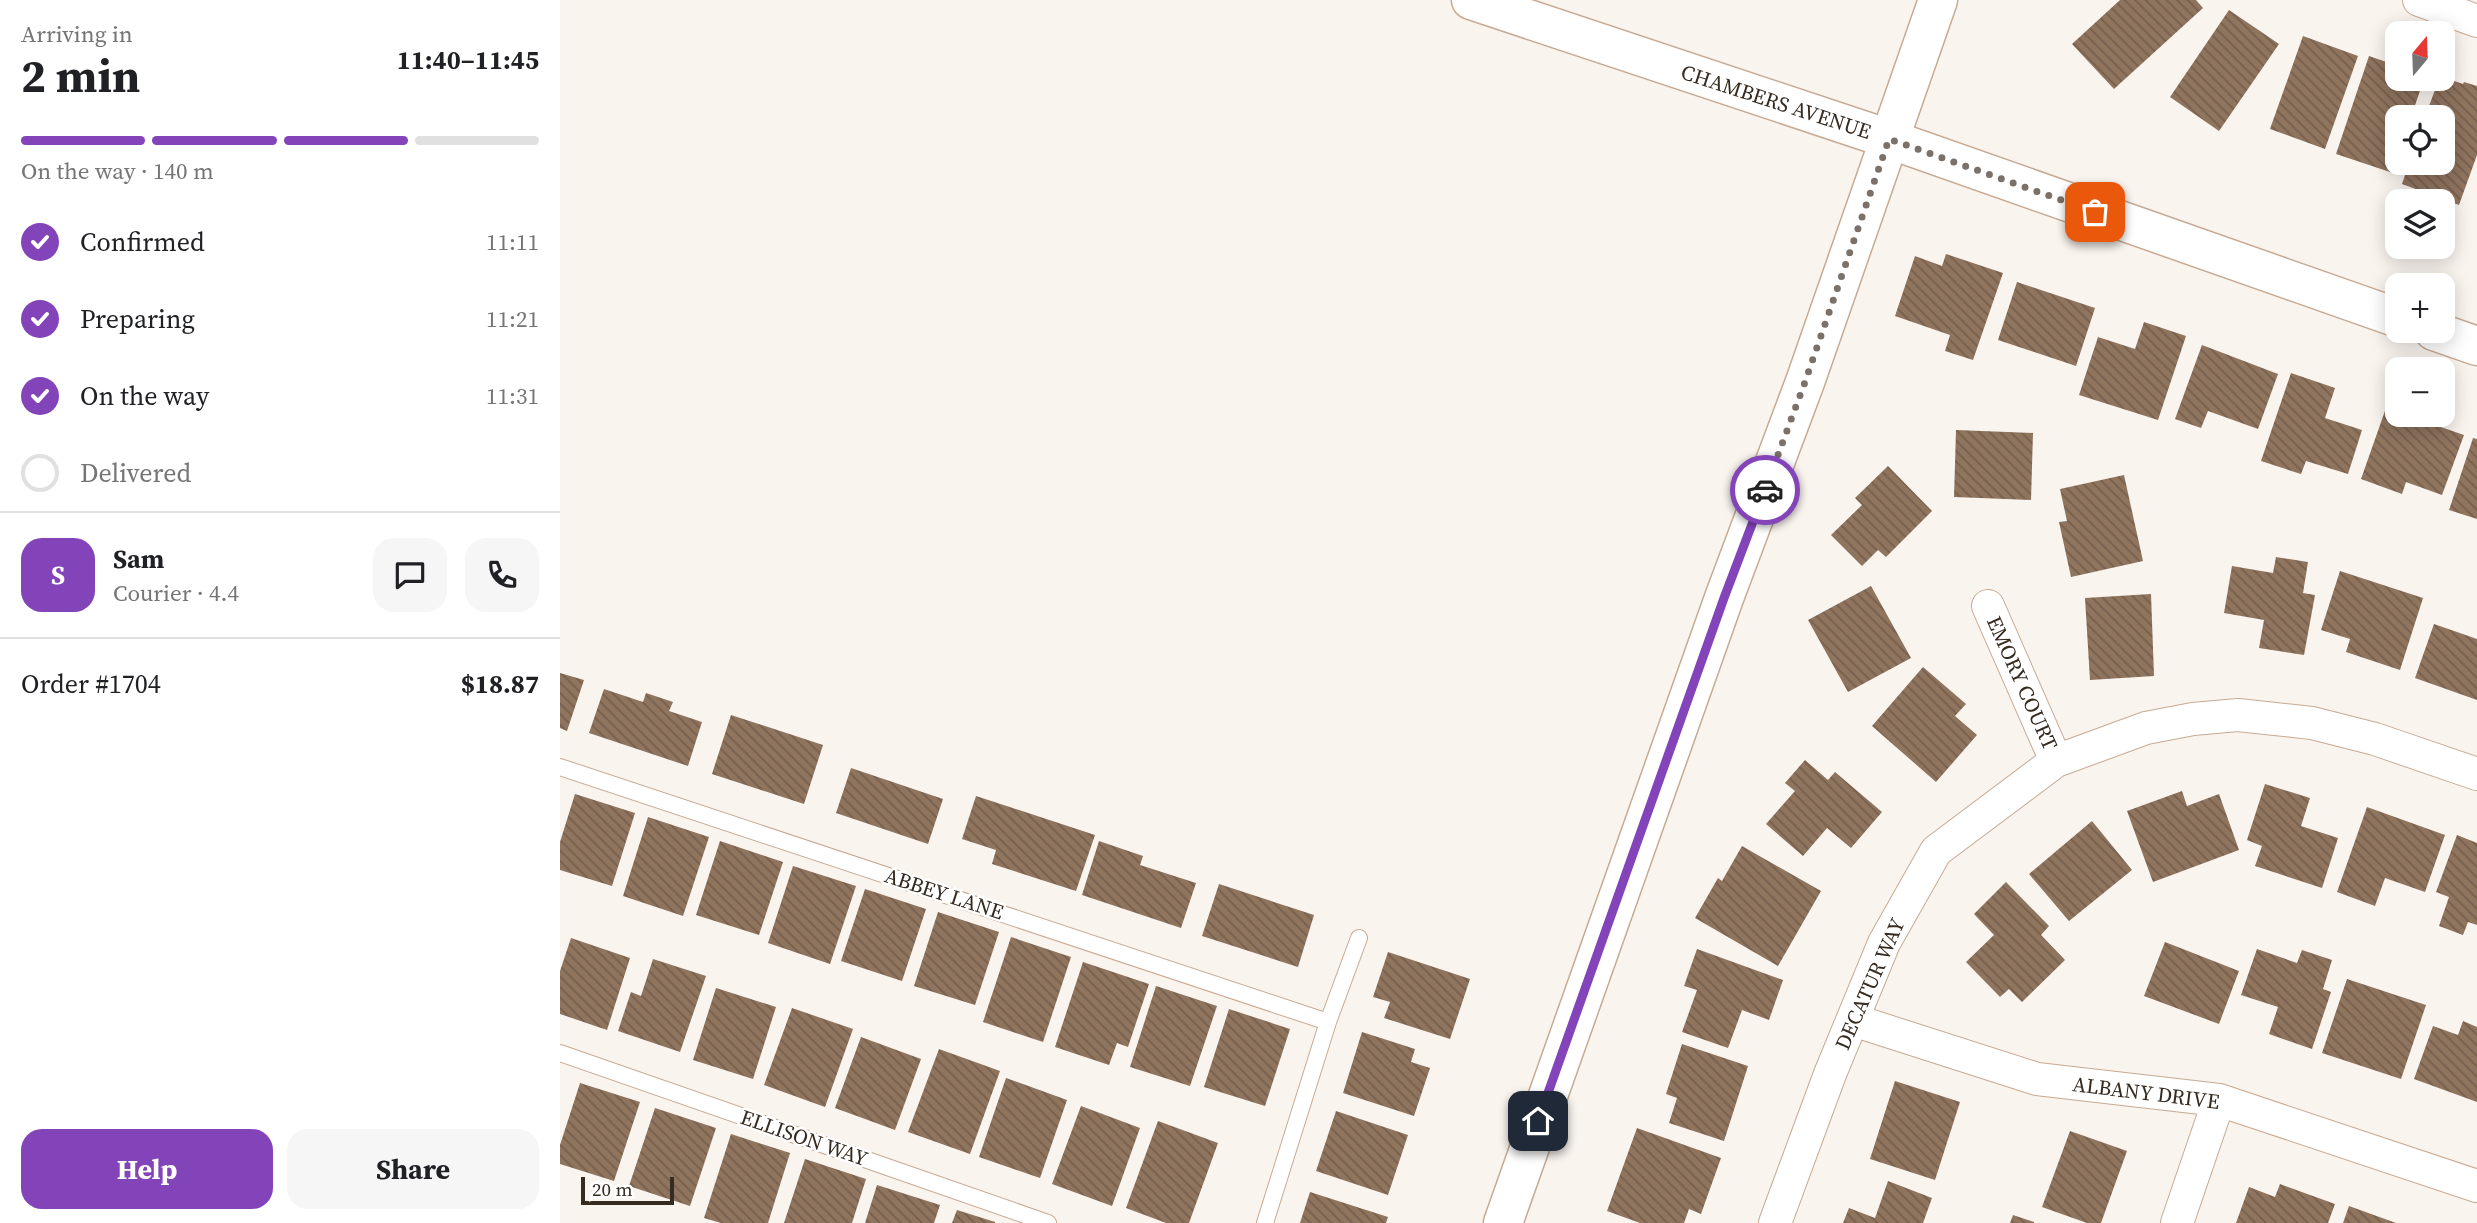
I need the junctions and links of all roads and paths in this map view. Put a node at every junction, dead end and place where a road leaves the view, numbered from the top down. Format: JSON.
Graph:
{"nodes":[{"id":1,"x":1471,"y":0,"type":"edge"},
{"id":2,"x":1938,"y":0,"type":"edge"},
{"id":3,"x":2419,"y":0,"type":"edge"},
{"id":4,"x":2477,"y":21,"type":"edge"},
{"id":5,"x":1889,"y":139,"type":"junction"},
{"id":6,"x":2385,"y":313,"type":"edge"},
{"id":7,"x":2455,"y":338,"type":"edge"},
{"id":8,"x":2477,"y":346,"type":"edge"},
{"id":9,"x":1988,"y":606,"type":"dead end"},
{"id":10,"x":2056,"y":761,"type":"junction"},
{"id":11,"x":560,"y":766,"type":"edge"},
{"id":12,"x":2477,"y":774,"type":"edge"},
{"id":13,"x":1359,"y":938,"type":"dead end"},
{"id":14,"x":1853,"y":1020,"type":"junction"},
{"id":15,"x":1328,"y":1022,"type":"junction"},
{"id":16,"x":560,"y":1053,"type":"edge"},
{"id":17,"x":2219,"y":1100,"type":"junction"},
{"id":18,"x":2477,"y":1186,"type":"edge"},
{"id":19,"x":1048,"y":1223,"type":"edge"},
{"id":20,"x":1265,"y":1223,"type":"edge"},
{"id":21,"x":1503,"y":1223,"type":"edge"},
{"id":22,"x":1775,"y":1223,"type":"edge"},
{"id":23,"x":2177,"y":1223,"type":"edge"}],
"edges":[{"from":1,"to":5,"type":"main road","name":"CHAMBERS AVENUE"},
{"from":2,"to":5,"type":"main road"},
{"from":3,"to":4,"type":"street"},
{"from":5,"to":6,"type":"main road","name":"CHAMBERS AVENUE"},
{"from":5,"to":21,"type":"main road"},
{"from":7,"to":8,"type":"main road"},
{"from":9,"to":10,"type":"street","name":"EMORY COURT"},
{"from":10,"to":12,"type":"street","name":"DECATUR WAY"},
{"from":10,"to":14,"type":"street","name":"DECATUR WAY"},
{"from":11,"to":15,"type":"lane","name":"ABBEY LANE"},
{"from":13,"to":15,"type":"lane"},
{"from":14,"to":17,"type":"street","name":"ALBANY DRIVE"},
{"from":14,"to":22,"type":"street","name":"DECATUR WAY"},
{"from":15,"to":20,"type":"lane"},
{"from":16,"to":19,"type":"lane","name":"ELLISON WAY"},
{"from":17,"to":18,"type":"street","name":"ALBANY DRIVE"},
{"from":17,"to":23,"type":"street"}]}
